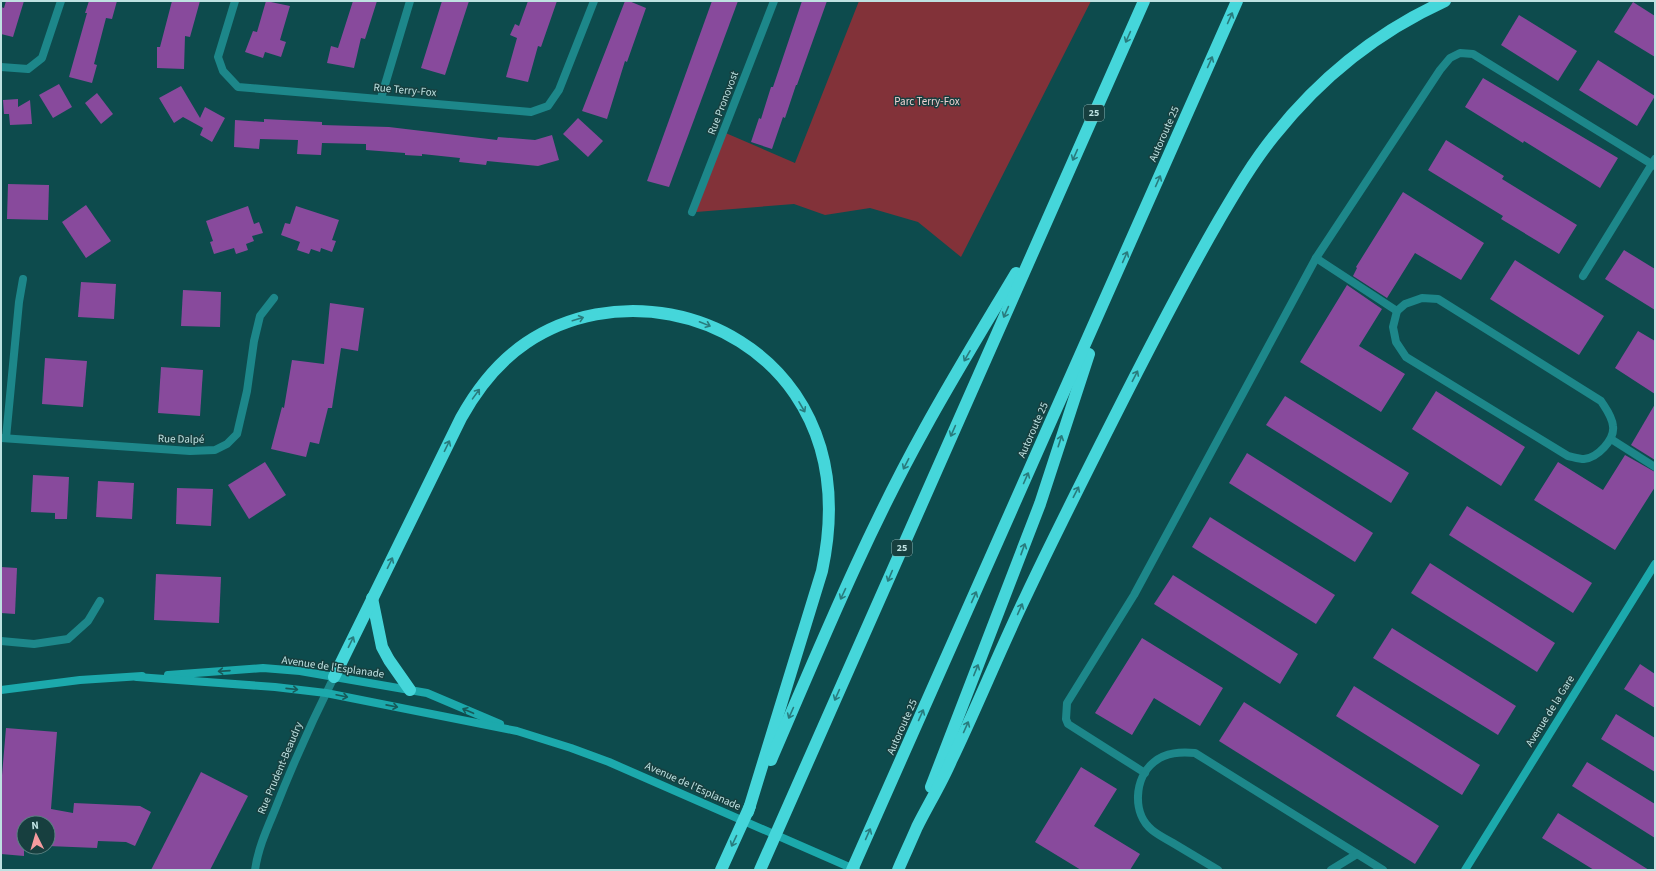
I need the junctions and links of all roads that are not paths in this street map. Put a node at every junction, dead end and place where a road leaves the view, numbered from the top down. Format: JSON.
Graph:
{"nodes":[{"id":1,"x":61,"y":1,"type":"edge"},
{"id":2,"x":235,"y":1,"type":"edge"},
{"id":3,"x":410,"y":1,"type":"edge"},
{"id":4,"x":594,"y":1,"type":"edge"},
{"id":5,"x":774,"y":1,"type":"edge"},
{"id":6,"x":1144,"y":1,"type":"edge"},
{"id":7,"x":1237,"y":1,"type":"edge"},
{"id":8,"x":1446,"y":1,"type":"edge"},
{"id":9,"x":1,"y":67,"type":"edge"},
{"id":10,"x":381,"y":98,"type":"junction"},
{"id":11,"x":1654,"y":163,"type":"edge"},
{"id":12,"x":692,"y":212,"type":"dead end"},
{"id":13,"x":1044,"y":225,"type":"junction"},
{"id":14,"x":1316,"y":258,"type":"junction"},
{"id":15,"x":1583,"y":276,"type":"dead end"},
{"id":16,"x":23,"y":279,"type":"dead end"},
{"id":17,"x":1109,"y":293,"type":"junction"},
{"id":18,"x":274,"y":298,"type":"dead end"},
{"id":19,"x":1397,"y":311,"type":"junction"},
{"id":20,"x":3,"y":438,"type":"edge"},
{"id":21,"x":1612,"y":439,"type":"junction"},
{"id":22,"x":1655,"y":467,"type":"edge"},
{"id":23,"x":1655,"y":564,"type":"edge"},
{"id":24,"x":372,"y":598,"type":"junction"},
{"id":25,"x":100,"y":601,"type":"dead end"},
{"id":26,"x":1,"y":641,"type":"edge"},
{"id":27,"x":137,"y":677,"type":"junction"},
{"id":28,"x":334,"y":677,"type":"junction"},
{"id":29,"x":1,"y":690,"type":"edge"},
{"id":30,"x":410,"y":690,"type":"junction"},
{"id":31,"x":326,"y":693,"type":"junction"},
{"id":32,"x":517,"y":731,"type":"junction"},
{"id":33,"x":1145,"y":773,"type":"junction"},
{"id":34,"x":748,"y":812,"type":"junction"},
{"id":35,"x":918,"y":826,"type":"junction"},
{"id":36,"x":1357,"y":854,"type":"junction"},
{"id":37,"x":255,"y":870,"type":"edge"},
{"id":38,"x":721,"y":870,"type":"edge"},
{"id":39,"x":760,"y":870,"type":"edge"},
{"id":40,"x":852,"y":870,"type":"edge"},
{"id":41,"x":856,"y":870,"type":"edge"},
{"id":42,"x":898,"y":870,"type":"edge"},
{"id":43,"x":1218,"y":870,"type":"edge"},
{"id":44,"x":1330,"y":870,"type":"edge"},
{"id":45,"x":1383,"y":870,"type":"edge"},
{"id":46,"x":1465,"y":870,"type":"edge"}],
"edges":[{"from":1,"to":9,"type":"street"},
{"from":2,"to":10,"type":"street","name":"Rue Terry-Fox"},
{"from":3,"to":10,"type":"street"},
{"from":4,"to":10,"type":"street","name":"Rue Terry-Fox"},
{"from":5,"to":12,"type":"street","name":"Rue Pronovost"},
{"from":6,"to":13,"type":"highway","number":"25","one_way":true},
{"from":17,"to":7,"type":"highway","name":"Autoroute 25","one_way":true},
{"from":35,"to":8,"type":"highway","one_way":true},
{"from":11,"to":14,"type":"street"},
{"from":11,"to":15,"type":"street"},
{"from":13,"to":34,"type":"highway","one_way":true},
{"from":13,"to":39,"type":"highway","number":"25","one_way":true},
{"from":14,"to":19,"type":"street"},
{"from":14,"to":33,"type":"street"},
{"from":16,"to":20,"type":"street"},
{"from":35,"to":17,"type":"highway","one_way":true},
{"from":40,"to":17,"type":"highway","name":"Autoroute 25","one_way":true},
{"from":18,"to":20,"type":"street","name":"Rue Dalpé"},
{"from":19,"to":21,"type":"street"},
{"from":19,"to":21,"type":"street"},
{"from":21,"to":22,"type":"street"},
{"from":23,"to":46,"type":"street","name":"Avenue de la Gare"},
{"from":28,"to":24,"type":"highway","one_way":true},
{"from":24,"to":30,"type":"highway"},
{"from":24,"to":34,"type":"highway","one_way":true},
{"from":25,"to":26,"type":"street"},
{"from":28,"to":27,"type":"street","name":"Avenue de l'Esplanade","one_way":true},
{"from":27,"to":29,"type":"street","name":"Avenue de l'Esplanade"},
{"from":27,"to":31,"type":"street","name":"Avenue de l'Esplanade","one_way":true},
{"from":28,"to":30,"type":"street","name":"Avenue de l'Esplanade"},
{"from":28,"to":31,"type":"street","name":"Rue Prudent-Beaudry"},
{"from":32,"to":30,"type":"street","name":"Avenue de l'Esplanade","one_way":true},
{"from":31,"to":32,"type":"street","name":"Avenue de l'Esplanade","one_way":true},
{"from":31,"to":37,"type":"street","name":"Rue Prudent-Beaudry"},
{"from":32,"to":41,"type":"street","name":"Avenue de l'Esplanade"},
{"from":33,"to":36,"type":"street"},
{"from":33,"to":43,"type":"street"},
{"from":34,"to":38,"type":"highway","one_way":true},
{"from":35,"to":42,"type":"highway"},
{"from":36,"to":44,"type":"street"},
{"from":36,"to":45,"type":"street"}]}
